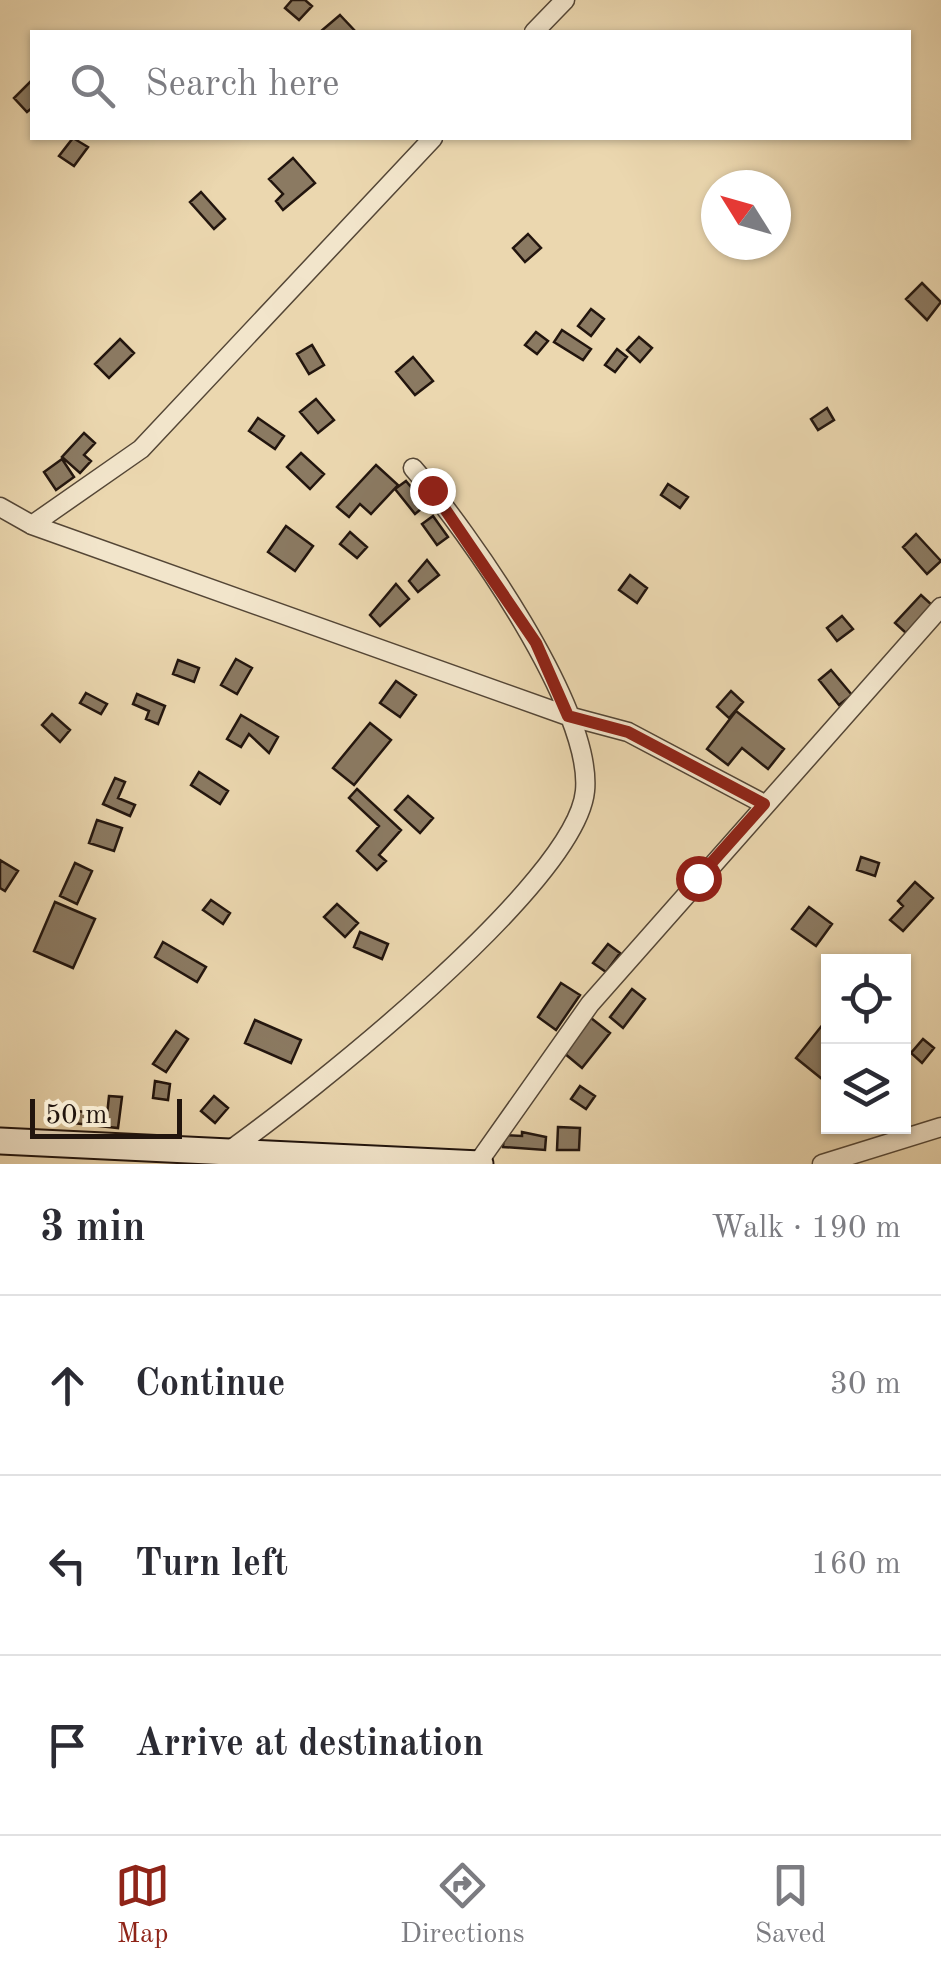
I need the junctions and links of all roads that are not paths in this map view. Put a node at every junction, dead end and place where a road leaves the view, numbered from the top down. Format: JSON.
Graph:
{"nodes":[{"id":1,"x":566,"y":0,"type":"edge"},
{"id":2,"x":536,"y":30,"type":"edge"},
{"id":3,"x":431,"y":140,"type":"edge"},
{"id":4,"x":413,"y":468,"type":"dead end"},
{"id":5,"x":0,"y":507,"type":"edge"},
{"id":6,"x":32,"y":525,"type":"junction"},
{"id":7,"x":941,"y":607,"type":"edge"},
{"id":8,"x":568,"y":716,"type":"junction"},
{"id":9,"x":764,"y":804,"type":"junction"},
{"id":10,"x":941,"y":1126,"type":"edge"},
{"id":11,"x":0,"y":1141,"type":"edge"},
{"id":12,"x":226,"y":1154,"type":"junction"},
{"id":13,"x":478,"y":1164,"type":"edge"},
{"id":14,"x":822,"y":1164,"type":"edge"}],
"edges":[{"from":1,"to":2,"type":"street"},
{"from":3,"to":6,"type":"street"},
{"from":4,"to":8,"type":"street"},
{"from":5,"to":6,"type":"street"},
{"from":6,"to":8,"type":"street"},
{"from":7,"to":9,"type":"street"},
{"from":8,"to":9,"type":"street"},
{"from":8,"to":12,"type":"street"},
{"from":9,"to":13,"type":"street"},
{"from":10,"to":14,"type":"street"},
{"from":11,"to":12,"type":"street"},
{"from":12,"to":13,"type":"street"}]}
